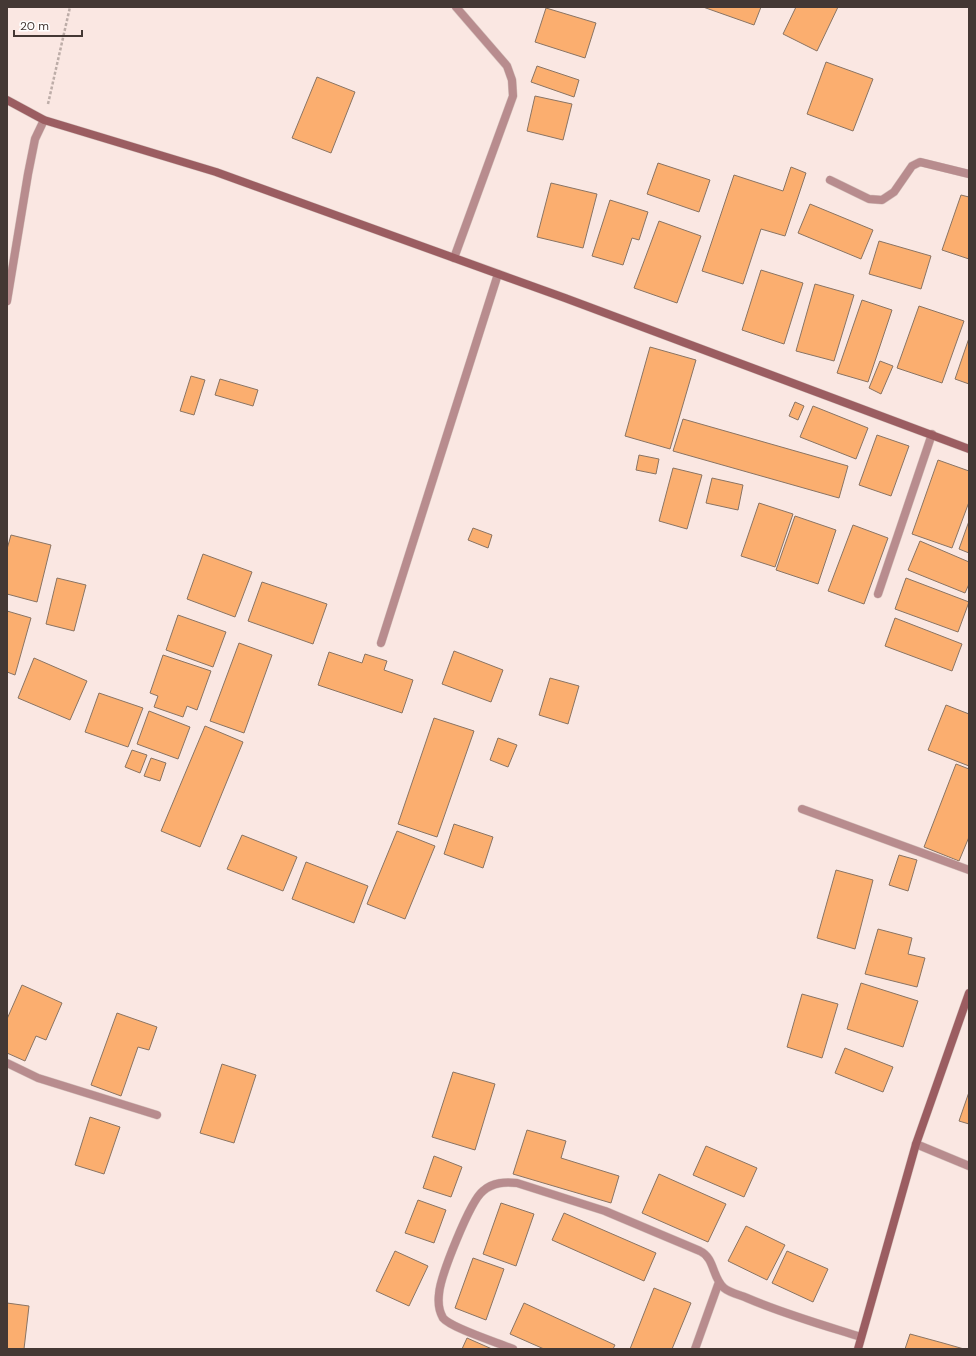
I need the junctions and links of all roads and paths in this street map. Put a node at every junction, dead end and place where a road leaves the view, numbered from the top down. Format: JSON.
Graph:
{"nodes":[{"id":1,"x":70,"y":7,"type":"edge"},
{"id":2,"x":456,"y":7,"type":"edge"},
{"id":3,"x":7,"y":100,"type":"edge"},
{"id":4,"x":44,"y":120,"type":"junction"},
{"id":5,"x":969,"y":174,"type":"edge"},
{"id":6,"x":830,"y":180,"type":"dead end"},
{"id":7,"x":454,"y":258,"type":"junction"},
{"id":8,"x":498,"y":274,"type":"junction"},
{"id":9,"x":7,"y":301,"type":"edge"},
{"id":10,"x":932,"y":434,"type":"junction"},
{"id":11,"x":969,"y":449,"type":"edge"},
{"id":12,"x":878,"y":594,"type":"dead end"},
{"id":13,"x":381,"y":643,"type":"dead end"},
{"id":14,"x":802,"y":809,"type":"dead end"},
{"id":15,"x":969,"y":870,"type":"edge"},
{"id":16,"x":969,"y":993,"type":"edge"},
{"id":17,"x":7,"y":1063,"type":"edge"},
{"id":18,"x":157,"y":1115,"type":"dead end"},
{"id":19,"x":916,"y":1144,"type":"junction"},
{"id":20,"x":969,"y":1166,"type":"edge"},
{"id":21,"x":719,"y":1282,"type":"junction"},
{"id":22,"x":861,"y":1337,"type":"junction"},
{"id":23,"x":513,"y":1349,"type":"edge"},
{"id":24,"x":695,"y":1349,"type":"edge"},
{"id":25,"x":858,"y":1349,"type":"edge"}],
"edges":[{"from":1,"to":4,"type":"path"},
{"from":2,"to":7,"type":"street"},
{"from":3,"to":4,"type":"street"},
{"from":4,"to":7,"type":"street"},
{"from":4,"to":9,"type":"street"},
{"from":5,"to":6,"type":"street"},
{"from":7,"to":8,"type":"street"},
{"from":8,"to":10,"type":"street"},
{"from":8,"to":13,"type":"street"},
{"from":10,"to":11,"type":"street"},
{"from":10,"to":12,"type":"street"},
{"from":14,"to":15,"type":"street"},
{"from":16,"to":19,"type":"street"},
{"from":17,"to":18,"type":"street"},
{"from":19,"to":20,"type":"street"},
{"from":19,"to":22,"type":"street"},
{"from":21,"to":22,"type":"street"},
{"from":21,"to":23,"type":"street"},
{"from":21,"to":24,"type":"street"},
{"from":22,"to":25,"type":"street"}]}
